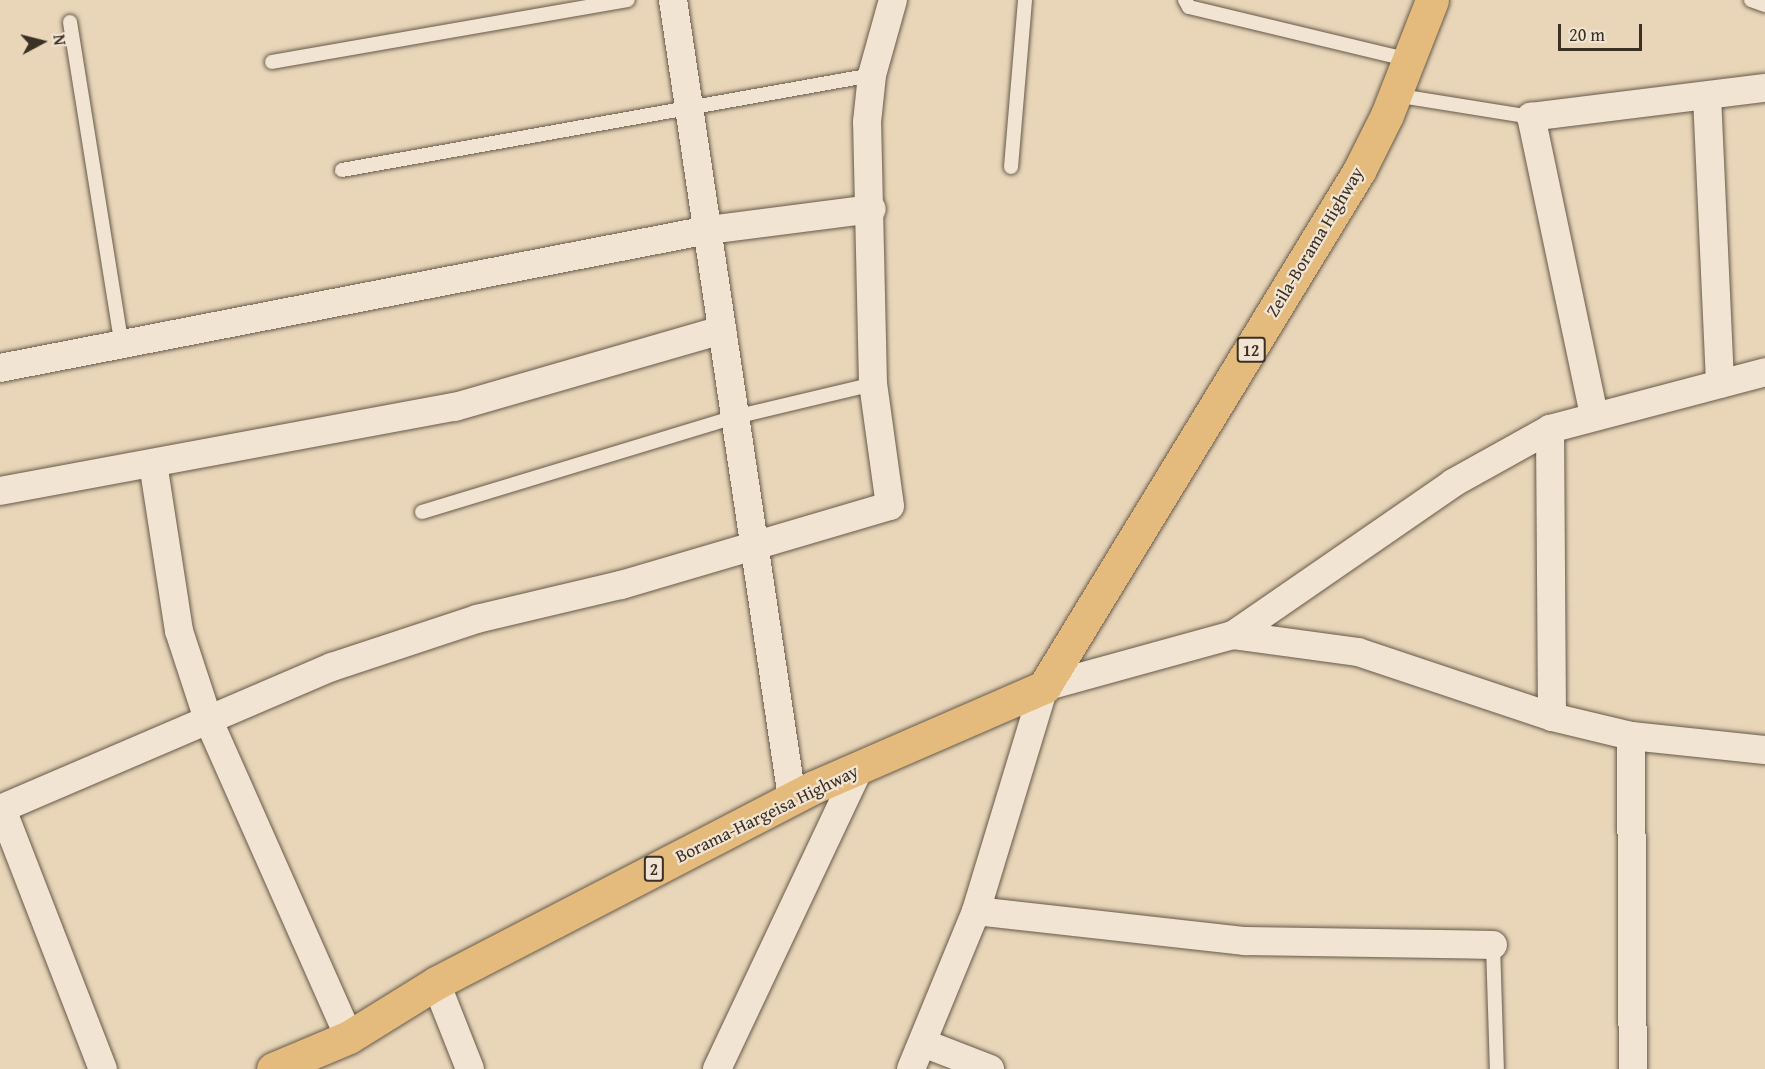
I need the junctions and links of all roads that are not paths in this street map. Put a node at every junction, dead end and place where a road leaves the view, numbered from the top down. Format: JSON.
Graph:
{"nodes":[{"id":1,"x":628,"y":0,"type":"edge"},
{"id":2,"x":673,"y":0,"type":"edge"},
{"id":3,"x":893,"y":0,"type":"edge"},
{"id":4,"x":1025,"y":0,"type":"edge"},
{"id":5,"x":1185,"y":0,"type":"edge"},
{"id":6,"x":1432,"y":0,"type":"edge"},
{"id":7,"x":1751,"y":0,"type":"edge"},
{"id":8,"x":1765,"y":4,"type":"edge"},
{"id":9,"x":70,"y":22,"type":"dead end"},
{"id":10,"x":1409,"y":60,"type":"junction"},
{"id":11,"x":272,"y":62,"type":"dead end"},
{"id":12,"x":872,"y":75,"type":"junction"},
{"id":13,"x":1765,"y":88,"type":"edge"},
{"id":14,"x":1385,"y":93,"type":"dead end"},
{"id":15,"x":1707,"y":96,"type":"junction"},
{"id":16,"x":689,"y":106,"type":"junction"},
{"id":17,"x":1531,"y":117,"type":"junction"},
{"id":18,"x":1011,"y":167,"type":"dead end"},
{"id":19,"x":342,"y":170,"type":"dead end"},
{"id":20,"x":872,"y":209,"type":"junction"},
{"id":21,"x":708,"y":230,"type":"junction"},
{"id":22,"x":722,"y":330,"type":"junction"},
{"id":23,"x":122,"y":347,"type":"junction"},
{"id":24,"x":0,"y":368,"type":"edge"},
{"id":25,"x":1765,"y":372,"type":"edge"},
{"id":26,"x":873,"y":384,"type":"junction"},
{"id":27,"x":1720,"y":384,"type":"junction"},
{"id":28,"x":1594,"y":415,"type":"junction"},
{"id":29,"x":735,"y":417,"type":"junction"},
{"id":30,"x":1550,"y":429,"type":"junction"},
{"id":31,"x":153,"y":463,"type":"junction"},
{"id":32,"x":0,"y":491,"type":"edge"},
{"id":33,"x":422,"y":512,"type":"dead end"},
{"id":34,"x":754,"y":543,"type":"junction"},
{"id":35,"x":1233,"y":635,"type":"junction"},
{"id":36,"x":1044,"y":687,"type":"junction"},
{"id":37,"x":1552,"y":717,"type":"junction"},
{"id":38,"x":208,"y":719,"type":"junction"},
{"id":39,"x":1631,"y":736,"type":"junction"},
{"id":40,"x":1765,"y":750,"type":"edge"},
{"id":41,"x":860,"y":767,"type":"junction"},
{"id":42,"x":792,"y":798,"type":"junction"},
{"id":43,"x":1,"y":809,"type":"edge"},
{"id":44,"x":976,"y":911,"type":"junction"},
{"id":45,"x":1493,"y":945,"type":"joint"},
{"id":46,"x":436,"y":983,"type":"junction"},
{"id":47,"x":349,"y":1037,"type":"junction"},
{"id":48,"x":923,"y":1043,"type":"junction"},
{"id":49,"x":103,"y":1069,"type":"edge"},
{"id":50,"x":273,"y":1069,"type":"edge"},
{"id":51,"x":470,"y":1069,"type":"edge"},
{"id":52,"x":717,"y":1069,"type":"edge"},
{"id":53,"x":911,"y":1069,"type":"edge"},
{"id":54,"x":990,"y":1069,"type":"edge"},
{"id":55,"x":1497,"y":1069,"type":"edge"},
{"id":56,"x":1633,"y":1069,"type":"edge"}],
"edges":[{"from":1,"to":11,"type":"lane"},
{"from":2,"to":16,"type":"street"},
{"from":3,"to":12,"type":"street"},
{"from":4,"to":18,"type":"lane"},
{"from":5,"to":10,"type":"lane"},
{"from":6,"to":10,"type":"highway","name":"Zeila-Borama Highway","number":"12"},
{"from":7,"to":8,"type":"lane"},
{"from":9,"to":23,"type":"lane"},
{"from":10,"to":36,"type":"highway","name":"Zeila-Borama Highway","number":"12"},
{"from":12,"to":16,"type":"lane"},
{"from":12,"to":20,"type":"street"},
{"from":13,"to":15,"type":"street"},
{"from":14,"to":17,"type":"lane"},
{"from":15,"to":17,"type":"street"},
{"from":15,"to":27,"type":"street"},
{"from":16,"to":19,"type":"lane"},
{"from":16,"to":21,"type":"street"},
{"from":17,"to":28,"type":"street"},
{"from":20,"to":21,"type":"street"},
{"from":20,"to":26,"type":"street"},
{"from":21,"to":22,"type":"street"},
{"from":21,"to":23,"type":"street"},
{"from":22,"to":29,"type":"street"},
{"from":22,"to":31,"type":"street"},
{"from":23,"to":24,"type":"street"},
{"from":25,"to":27,"type":"street"},
{"from":26,"to":29,"type":"lane"},
{"from":26,"to":34,"type":"street"},
{"from":27,"to":28,"type":"street"},
{"from":28,"to":30,"type":"street"},
{"from":29,"to":33,"type":"lane"},
{"from":29,"to":34,"type":"street"},
{"from":30,"to":35,"type":"street"},
{"from":30,"to":37,"type":"street"},
{"from":31,"to":32,"type":"street"},
{"from":31,"to":38,"type":"street"},
{"from":34,"to":38,"type":"street"},
{"from":34,"to":42,"type":"street"},
{"from":35,"to":36,"type":"street"},
{"from":35,"to":37,"type":"street"},
{"from":36,"to":41,"type":"highway","name":"Borama-Hargeisa Highway","number":"2"},
{"from":36,"to":44,"type":"street"},
{"from":37,"to":39,"type":"street"},
{"from":38,"to":43,"type":"street"},
{"from":38,"to":47,"type":"street"},
{"from":39,"to":40,"type":"street"},
{"from":39,"to":56,"type":"street"},
{"from":41,"to":42,"type":"highway","name":"Borama-Hargeisa Highway","number":"2"},
{"from":41,"to":52,"type":"street"},
{"from":42,"to":46,"type":"highway","name":"Borama-Hargeisa Highway","number":"2"},
{"from":43,"to":49,"type":"street"},
{"from":44,"to":45,"type":"street"},
{"from":44,"to":48,"type":"street"},
{"from":45,"to":55,"type":"lane"},
{"from":46,"to":47,"type":"highway","name":"Borama-Hargeisa Highway","number":"2"},
{"from":46,"to":51,"type":"street"},
{"from":47,"to":50,"type":"highway","name":"Borama-Hargeisa Highway","number":"2"},
{"from":48,"to":53,"type":"street"},
{"from":48,"to":54,"type":"street"}]}
